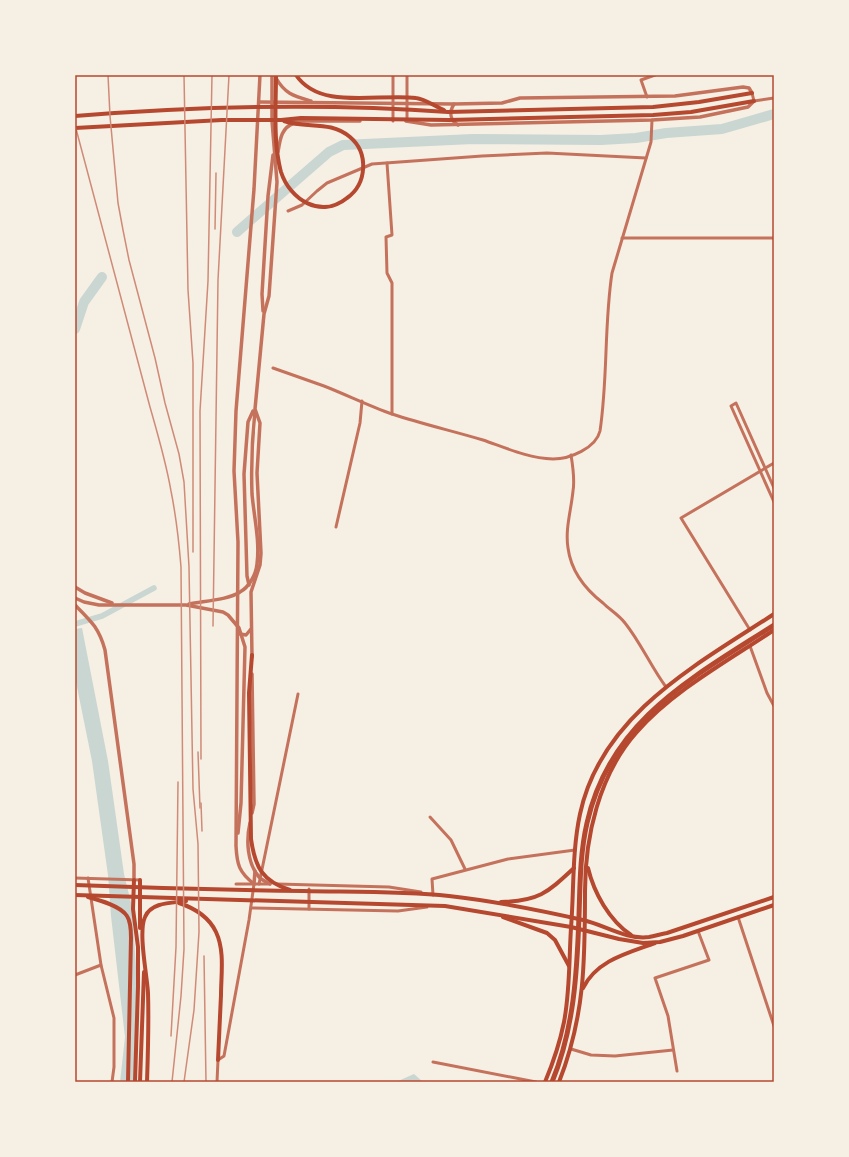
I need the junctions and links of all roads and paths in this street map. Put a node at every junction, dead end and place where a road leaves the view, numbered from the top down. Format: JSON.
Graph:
{"nodes":[{"id":1,"x":260,"y":75,"type":"edge"},
{"id":2,"x":274,"y":75,"type":"edge"},
{"id":3,"x":296,"y":75,"type":"edge"},
{"id":4,"x":393,"y":75,"type":"edge"},
{"id":5,"x":407,"y":75,"type":"edge"},
{"id":6,"x":655,"y":75,"type":"edge"},
{"id":7,"x":752,"y":93,"type":"junction"},
{"id":8,"x":647,"y":97,"type":"junction"},
{"id":9,"x":774,"y":98,"type":"edge"},
{"id":10,"x":754,"y":101,"type":"junction"},
{"id":11,"x":259,"y":102,"type":"junction"},
{"id":12,"x":272,"y":102,"type":"junction"},
{"id":13,"x":316,"y":103,"type":"junction"},
{"id":14,"x":393,"y":104,"type":"junction"},
{"id":15,"x":408,"y":104,"type":"junction"},
{"id":16,"x":454,"y":104,"type":"junction"},
{"id":17,"x":448,"y":112,"type":"junction"},
{"id":18,"x":75,"y":116,"type":"edge"},
{"id":19,"x":281,"y":120,"type":"junction"},
{"id":20,"x":652,"y":120,"type":"junction"},
{"id":21,"x":306,"y":121,"type":"junction"},
{"id":22,"x":393,"y":121,"type":"junction"},
{"id":23,"x":407,"y":121,"type":"junction"},
{"id":24,"x":257,"y":122,"type":"junction"},
{"id":25,"x":272,"y":122,"type":"junction"},
{"id":26,"x":458,"y":125,"type":"junction"},
{"id":27,"x":75,"y":128,"type":"edge"},
{"id":28,"x":276,"y":136,"type":"junction"},
{"id":29,"x":646,"y":158,"type":"junction"},
{"id":30,"x":387,"y":163,"type":"junction"},
{"id":31,"x":276,"y":167,"type":"junction"},
{"id":32,"x":288,"y":211,"type":"dead end"},
{"id":33,"x":622,"y":238,"type":"junction"},
{"id":34,"x":774,"y":238,"type":"edge"},
{"id":35,"x":264,"y":314,"type":"junction"},
{"id":36,"x":273,"y":368,"type":"dead end"},
{"id":37,"x":362,"y":401,"type":"junction"},
{"id":38,"x":255,"y":408,"type":"junction"},
{"id":39,"x":392,"y":414,"type":"junction"},
{"id":40,"x":571,"y":455,"type":"junction"},
{"id":41,"x":774,"y":463,"type":"edge"},
{"id":42,"x":765,"y":468,"type":"junction"},
{"id":43,"x":760,"y":471,"type":"junction"},
{"id":44,"x":774,"y":488,"type":"edge"},
{"id":45,"x":774,"y":502,"type":"edge"},
{"id":46,"x":336,"y":527,"type":"dead end"},
{"id":47,"x":75,"y":587,"type":"edge"},
{"id":48,"x":251,"y":592,"type":"junction"},
{"id":49,"x":75,"y":598,"type":"edge"},
{"id":50,"x":115,"y":604,"type":"junction"},
{"id":51,"x":75,"y":605,"type":"edge"},
{"id":52,"x":186,"y":605,"type":"junction"},
{"id":53,"x":774,"y":614,"type":"edge"},
{"id":54,"x":774,"y":625,"type":"edge"},
{"id":55,"x":237,"y":628,"type":"junction"},
{"id":56,"x":251,"y":628,"type":"junction"},
{"id":57,"x":750,"y":630,"type":"junction"},
{"id":58,"x":774,"y":630,"type":"edge"},
{"id":59,"x":750,"y":646,"type":"junction"},
{"id":60,"x":252,"y":655,"type":"junction"},
{"id":61,"x":666,"y":687,"type":"junction"},
{"id":62,"x":298,"y":694,"type":"dead end"},
{"id":63,"x":774,"y":706,"type":"edge"},
{"id":64,"x":430,"y":817,"type":"dead end"},
{"id":65,"x":236,"y":846,"type":"junction"},
{"id":66,"x":575,"y":850,"type":"junction"},
{"id":67,"x":575,"y":856,"type":"junction"},
{"id":68,"x":587,"y":856,"type":"junction"},
{"id":69,"x":586,"y":863,"type":"junction"},
{"id":70,"x":574,"y":868,"type":"junction"},
{"id":71,"x":465,"y":869,"type":"junction"},
{"id":72,"x":255,"y":870,"type":"junction"},
{"id":73,"x":75,"y":878,"type":"edge"},
{"id":74,"x":88,"y":878,"type":"junction"},
{"id":75,"x":260,"y":878,"type":"junction"},
{"id":76,"x":134,"y":880,"type":"junction"},
{"id":77,"x":140,"y":880,"type":"joint"},
{"id":78,"x":236,"y":884,"type":"dead end"},
{"id":79,"x":254,"y":884,"type":"junction"},
{"id":80,"x":259,"y":884,"type":"junction"},
{"id":81,"x":270,"y":884,"type":"junction"},
{"id":82,"x":75,"y":885,"type":"edge"},
{"id":83,"x":309,"y":885,"type":"junction"},
{"id":84,"x":302,"y":891,"type":"junction"},
{"id":85,"x":75,"y":895,"type":"edge"},
{"id":86,"x":82,"y":895,"type":"junction"},
{"id":87,"x":433,"y":895,"type":"junction"},
{"id":88,"x":774,"y":898,"type":"edge"},
{"id":89,"x":201,"y":899,"type":"junction"},
{"id":90,"x":176,"y":902,"type":"junction"},
{"id":91,"x":492,"y":902,"type":"junction"},
{"id":92,"x":774,"y":905,"type":"edge"},
{"id":93,"x":434,"y":906,"type":"junction"},
{"id":94,"x":251,"y":908,"type":"junction"},
{"id":95,"x":309,"y":909,"type":"junction"},
{"id":96,"x":491,"y":913,"type":"junction"},
{"id":97,"x":738,"y":917,"type":"junction"},
{"id":98,"x":572,"y":918,"type":"junction"},
{"id":99,"x":585,"y":921,"type":"junction"},
{"id":100,"x":571,"y":927,"type":"junction"},
{"id":101,"x":585,"y":930,"type":"junction"},
{"id":102,"x":698,"y":931,"type":"junction"},
{"id":103,"x":635,"y":937,"type":"junction"},
{"id":104,"x":660,"y":942,"type":"junction"},
{"id":105,"x":101,"y":965,"type":"junction"},
{"id":106,"x":569,"y":967,"type":"junction"},
{"id":107,"x":75,"y":975,"type":"edge"},
{"id":108,"x":582,"y":990,"type":"junction"},
{"id":109,"x":774,"y":1026,"type":"edge"},
{"id":110,"x":570,"y":1049,"type":"junction"},
{"id":111,"x":673,"y":1050,"type":"junction"},
{"id":112,"x":218,"y":1060,"type":"junction"},
{"id":113,"x":433,"y":1062,"type":"dead end"},
{"id":114,"x":677,"y":1070,"type":"dead end"},
{"id":115,"x":112,"y":1082,"type":"edge"},
{"id":116,"x":128,"y":1082,"type":"edge"},
{"id":117,"x":135,"y":1082,"type":"edge"},
{"id":118,"x":140,"y":1082,"type":"edge"},
{"id":119,"x":147,"y":1082,"type":"edge"},
{"id":120,"x":217,"y":1082,"type":"edge"},
{"id":121,"x":536,"y":1082,"type":"edge"},
{"id":122,"x":544,"y":1082,"type":"edge"},
{"id":123,"x":552,"y":1082,"type":"edge"},
{"id":124,"x":559,"y":1082,"type":"edge"}],
"edges":[{"from":1,"to":11,"type":"street"},
{"from":2,"to":12,"type":"street"},
{"from":2,"to":13,"type":"street"},
{"from":2,"to":28,"type":"main road"},
{"from":3,"to":17,"type":"main road"},
{"from":4,"to":14,"type":"street"},
{"from":5,"to":15,"type":"street"},
{"from":6,"to":8,"type":"street"},
{"from":7,"to":8,"type":"street"},
{"from":7,"to":10,"type":"street"},
{"from":7,"to":17,"type":"main road"},
{"from":8,"to":16,"type":"street"},
{"from":9,"to":10,"type":"street"},
{"from":10,"to":19,"type":"main road"},
{"from":10,"to":20,"type":"street"},
{"from":11,"to":12,"type":"street"},
{"from":11,"to":24,"type":"street"},
{"from":12,"to":13,"type":"street"},
{"from":12,"to":25,"type":"street"},
{"from":13,"to":14,"type":"street"},
{"from":14,"to":15,"type":"street"},
{"from":14,"to":22,"type":"street"},
{"from":15,"to":16,"type":"street"},
{"from":15,"to":23,"type":"street"},
{"from":16,"to":26,"type":"street"},
{"from":17,"to":18,"type":"main road"},
{"from":19,"to":27,"type":"main road"},
{"from":19,"to":28,"type":"main road"},
{"from":20,"to":26,"type":"street"},
{"from":20,"to":29,"type":"street"},
{"from":21,"to":22,"type":"street"},
{"from":21,"to":25,"type":"street"},
{"from":21,"to":31,"type":"street"},
{"from":22,"to":23,"type":"street"},
{"from":23,"to":26,"type":"street"},
{"from":24,"to":25,"type":"street"},
{"from":24,"to":55,"type":"street"},
{"from":25,"to":31,"type":"street"},
{"from":28,"to":35,"type":"street"},
{"from":29,"to":30,"type":"street"},
{"from":29,"to":33,"type":"street"},
{"from":30,"to":32,"type":"street"},
{"from":30,"to":39,"type":"street"},
{"from":31,"to":35,"type":"street"},
{"from":33,"to":34,"type":"street"},
{"from":33,"to":40,"type":"street"},
{"from":35,"to":38,"type":"street"},
{"from":36,"to":37,"type":"street"},
{"from":37,"to":39,"type":"street"},
{"from":37,"to":46,"type":"street"},
{"from":38,"to":48,"type":"street"},
{"from":38,"to":48,"type":"street"},
{"from":38,"to":52,"type":"street"},
{"from":39,"to":40,"type":"street"},
{"from":40,"to":61,"type":"street"},
{"from":41,"to":42,"type":"street"},
{"from":42,"to":43,"type":"street"},
{"from":42,"to":43,"type":"street"},
{"from":42,"to":44,"type":"street"},
{"from":43,"to":45,"type":"street"},
{"from":43,"to":57,"type":"street"},
{"from":47,"to":50,"type":"street"},
{"from":48,"to":56,"type":"street"},
{"from":49,"to":50,"type":"street"},
{"from":50,"to":52,"type":"street"},
{"from":51,"to":76,"type":"street"},
{"from":52,"to":65,"type":"street"},
{"from":53,"to":57,"type":"main road"},
{"from":54,"to":123,"type":"highway"},
{"from":55,"to":56,"type":"street"},
{"from":55,"to":65,"type":"street"},
{"from":56,"to":60,"type":"street"},
{"from":57,"to":61,"type":"main road"},
{"from":58,"to":59,"type":"main road"},
{"from":59,"to":63,"type":"street"},
{"from":59,"to":68,"type":"main road"},
{"from":60,"to":72,"type":"street"},
{"from":60,"to":84,"type":"main road"},
{"from":61,"to":66,"type":"main road"},
{"from":62,"to":75,"type":"street"},
{"from":64,"to":71,"type":"street"},
{"from":65,"to":79,"type":"street"},
{"from":66,"to":67,"type":"main road"},
{"from":66,"to":71,"type":"street"},
{"from":67,"to":68,"type":"main road"},
{"from":67,"to":70,"type":"main road"},
{"from":68,"to":69,"type":"main road"},
{"from":69,"to":99,"type":"main road"},
{"from":69,"to":103,"type":"main road"},
{"from":70,"to":91,"type":"main road"},
{"from":70,"to":98,"type":"main road"},
{"from":71,"to":87,"type":"street"},
{"from":72,"to":75,"type":"street"},
{"from":72,"to":79,"type":"street"},
{"from":73,"to":74,"type":"street"},
{"from":74,"to":76,"type":"street"},
{"from":74,"to":105,"type":"street"},
{"from":75,"to":80,"type":"street"},
{"from":75,"to":81,"type":"street"},
{"from":76,"to":77,"type":"street"},
{"from":76,"to":117,"type":"main road"},
{"from":77,"to":118,"type":"main road"},
{"from":78,"to":79,"type":"street"},
{"from":79,"to":80,"type":"street"},
{"from":79,"to":94,"type":"street"},
{"from":80,"to":81,"type":"street"},
{"from":81,"to":83,"type":"street"},
{"from":82,"to":84,"type":"main road"},
{"from":83,"to":87,"type":"street"},
{"from":83,"to":95,"type":"street"},
{"from":84,"to":87,"type":"main road"},
{"from":85,"to":86,"type":"main road"},
{"from":86,"to":89,"type":"main road"},
{"from":86,"to":116,"type":"main road"},
{"from":87,"to":91,"type":"main road"},
{"from":88,"to":103,"type":"main road"},
{"from":89,"to":90,"type":"main road"},
{"from":89,"to":93,"type":"main road"},
{"from":90,"to":112,"type":"main road"},
{"from":90,"to":119,"type":"main road"},
{"from":91,"to":98,"type":"main road"},
{"from":92,"to":97,"type":"main road"},
{"from":93,"to":95,"type":"street"},
{"from":93,"to":96,"type":"main road"},
{"from":94,"to":95,"type":"street"},
{"from":94,"to":112,"type":"street"},
{"from":96,"to":100,"type":"main road"},
{"from":96,"to":106,"type":"main road"},
{"from":97,"to":102,"type":"main road"},
{"from":97,"to":109,"type":"street"},
{"from":98,"to":99,"type":"main road"},
{"from":98,"to":100,"type":"main road"},
{"from":99,"to":101,"type":"main road"},
{"from":99,"to":103,"type":"main road"},
{"from":100,"to":101,"type":"main road"},
{"from":100,"to":106,"type":"main road"},
{"from":101,"to":104,"type":"main road"},
{"from":101,"to":108,"type":"main road"},
{"from":102,"to":104,"type":"main road"},
{"from":102,"to":111,"type":"street"},
{"from":104,"to":108,"type":"main road"},
{"from":105,"to":107,"type":"street"},
{"from":105,"to":115,"type":"street"},
{"from":106,"to":122,"type":"main road"},
{"from":108,"to":110,"type":"main road"},
{"from":110,"to":111,"type":"street"},
{"from":110,"to":124,"type":"main road"},
{"from":111,"to":114,"type":"street"},
{"from":112,"to":120,"type":"street"},
{"from":113,"to":121,"type":"street"}]}
